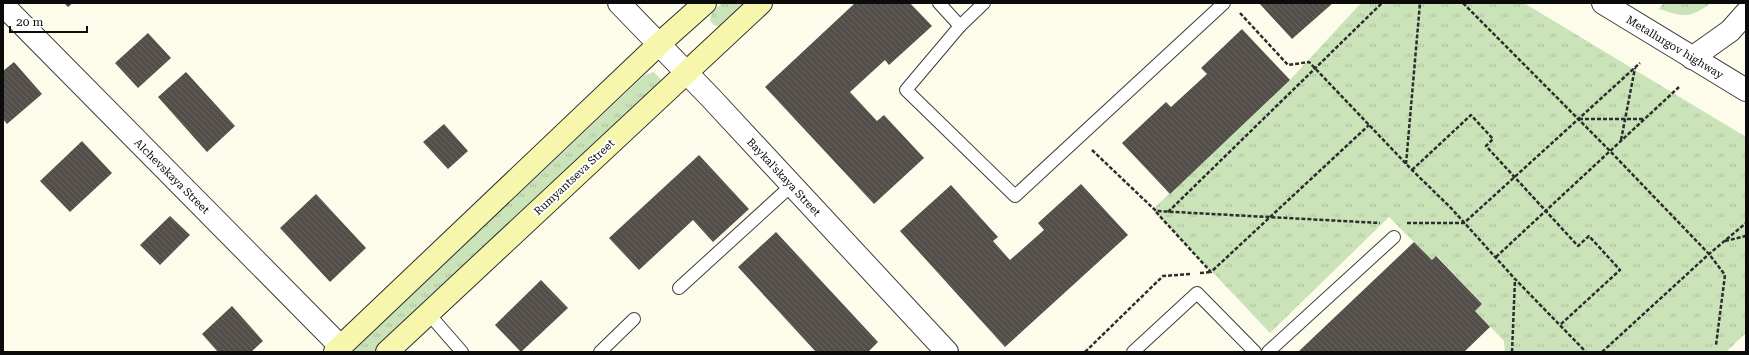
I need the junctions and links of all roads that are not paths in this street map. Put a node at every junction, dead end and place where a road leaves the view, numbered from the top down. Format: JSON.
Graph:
{"nodes":[{"id":1,"x":619,"y":3,"type":"edge"},
{"id":2,"x":705,"y":3,"type":"edge"},
{"id":3,"x":761,"y":3,"type":"edge"},
{"id":4,"x":939,"y":3,"type":"edge"},
{"id":5,"x":984,"y":3,"type":"edge"},
{"id":6,"x":1224,"y":3,"type":"edge"},
{"id":7,"x":1603,"y":3,"type":"edge"},
{"id":8,"x":3,"y":5,"type":"edge"},
{"id":9,"x":1746,"y":13,"type":"edge"},
{"id":10,"x":960,"y":26,"type":"junction"},
{"id":11,"x":659,"y":44,"type":"junction"},
{"id":12,"x":1692,"y":58,"type":"junction"},
{"id":13,"x":686,"y":73,"type":"junction"},
{"id":14,"x":1746,"y":90,"type":"edge"},
{"id":15,"x":792,"y":185,"type":"junction"},
{"id":16,"x":1394,"y":237,"type":"dead end"},
{"id":17,"x":679,"y":288,"type":"dead end"},
{"id":18,"x":428,"y":313,"type":"junction"},
{"id":19,"x":634,"y":319,"type":"dead end"},
{"id":20,"x":338,"y":349,"type":"edge"},
{"id":21,"x":387,"y":352,"type":"edge"},
{"id":22,"x":462,"y":352,"type":"edge"},
{"id":23,"x":600,"y":352,"type":"edge"},
{"id":24,"x":947,"y":352,"type":"edge"},
{"id":25,"x":1133,"y":352,"type":"edge"},
{"id":26,"x":1255,"y":352,"type":"edge"},
{"id":27,"x":1268,"y":352,"type":"edge"}],
"edges":[{"from":1,"to":11,"type":"street","name":"Baykal'skaya Street"},
{"from":2,"to":11,"type":"main road"},
{"from":3,"to":13,"type":"main road","name":"Rumyantseva Street"},
{"from":4,"to":10,"type":"lane"},
{"from":5,"to":10,"type":"lane"},
{"from":6,"to":10,"type":"lane"},
{"from":7,"to":12,"type":"street","name":"Metallurgov highway"},
{"from":8,"to":20,"type":"street","name":"Alchevskaya Street"},
{"from":9,"to":12,"type":"street"},
{"from":11,"to":13,"type":"street","name":"Baykal'skaya Street"},
{"from":11,"to":20,"type":"main road"},
{"from":12,"to":14,"type":"street","name":"Metallurgov highway"},
{"from":13,"to":15,"type":"street","name":"Baykal'skaya Street"},
{"from":13,"to":18,"type":"main road","name":"Rumyantseva Street"},
{"from":15,"to":17,"type":"lane"},
{"from":15,"to":24,"type":"street","name":"Baykal'skaya Street"},
{"from":16,"to":27,"type":"lane"},
{"from":18,"to":21,"type":"main road","name":"Rumyantseva Street"},
{"from":18,"to":22,"type":"lane"},
{"from":19,"to":23,"type":"lane"},
{"from":25,"to":26,"type":"lane"}]}
